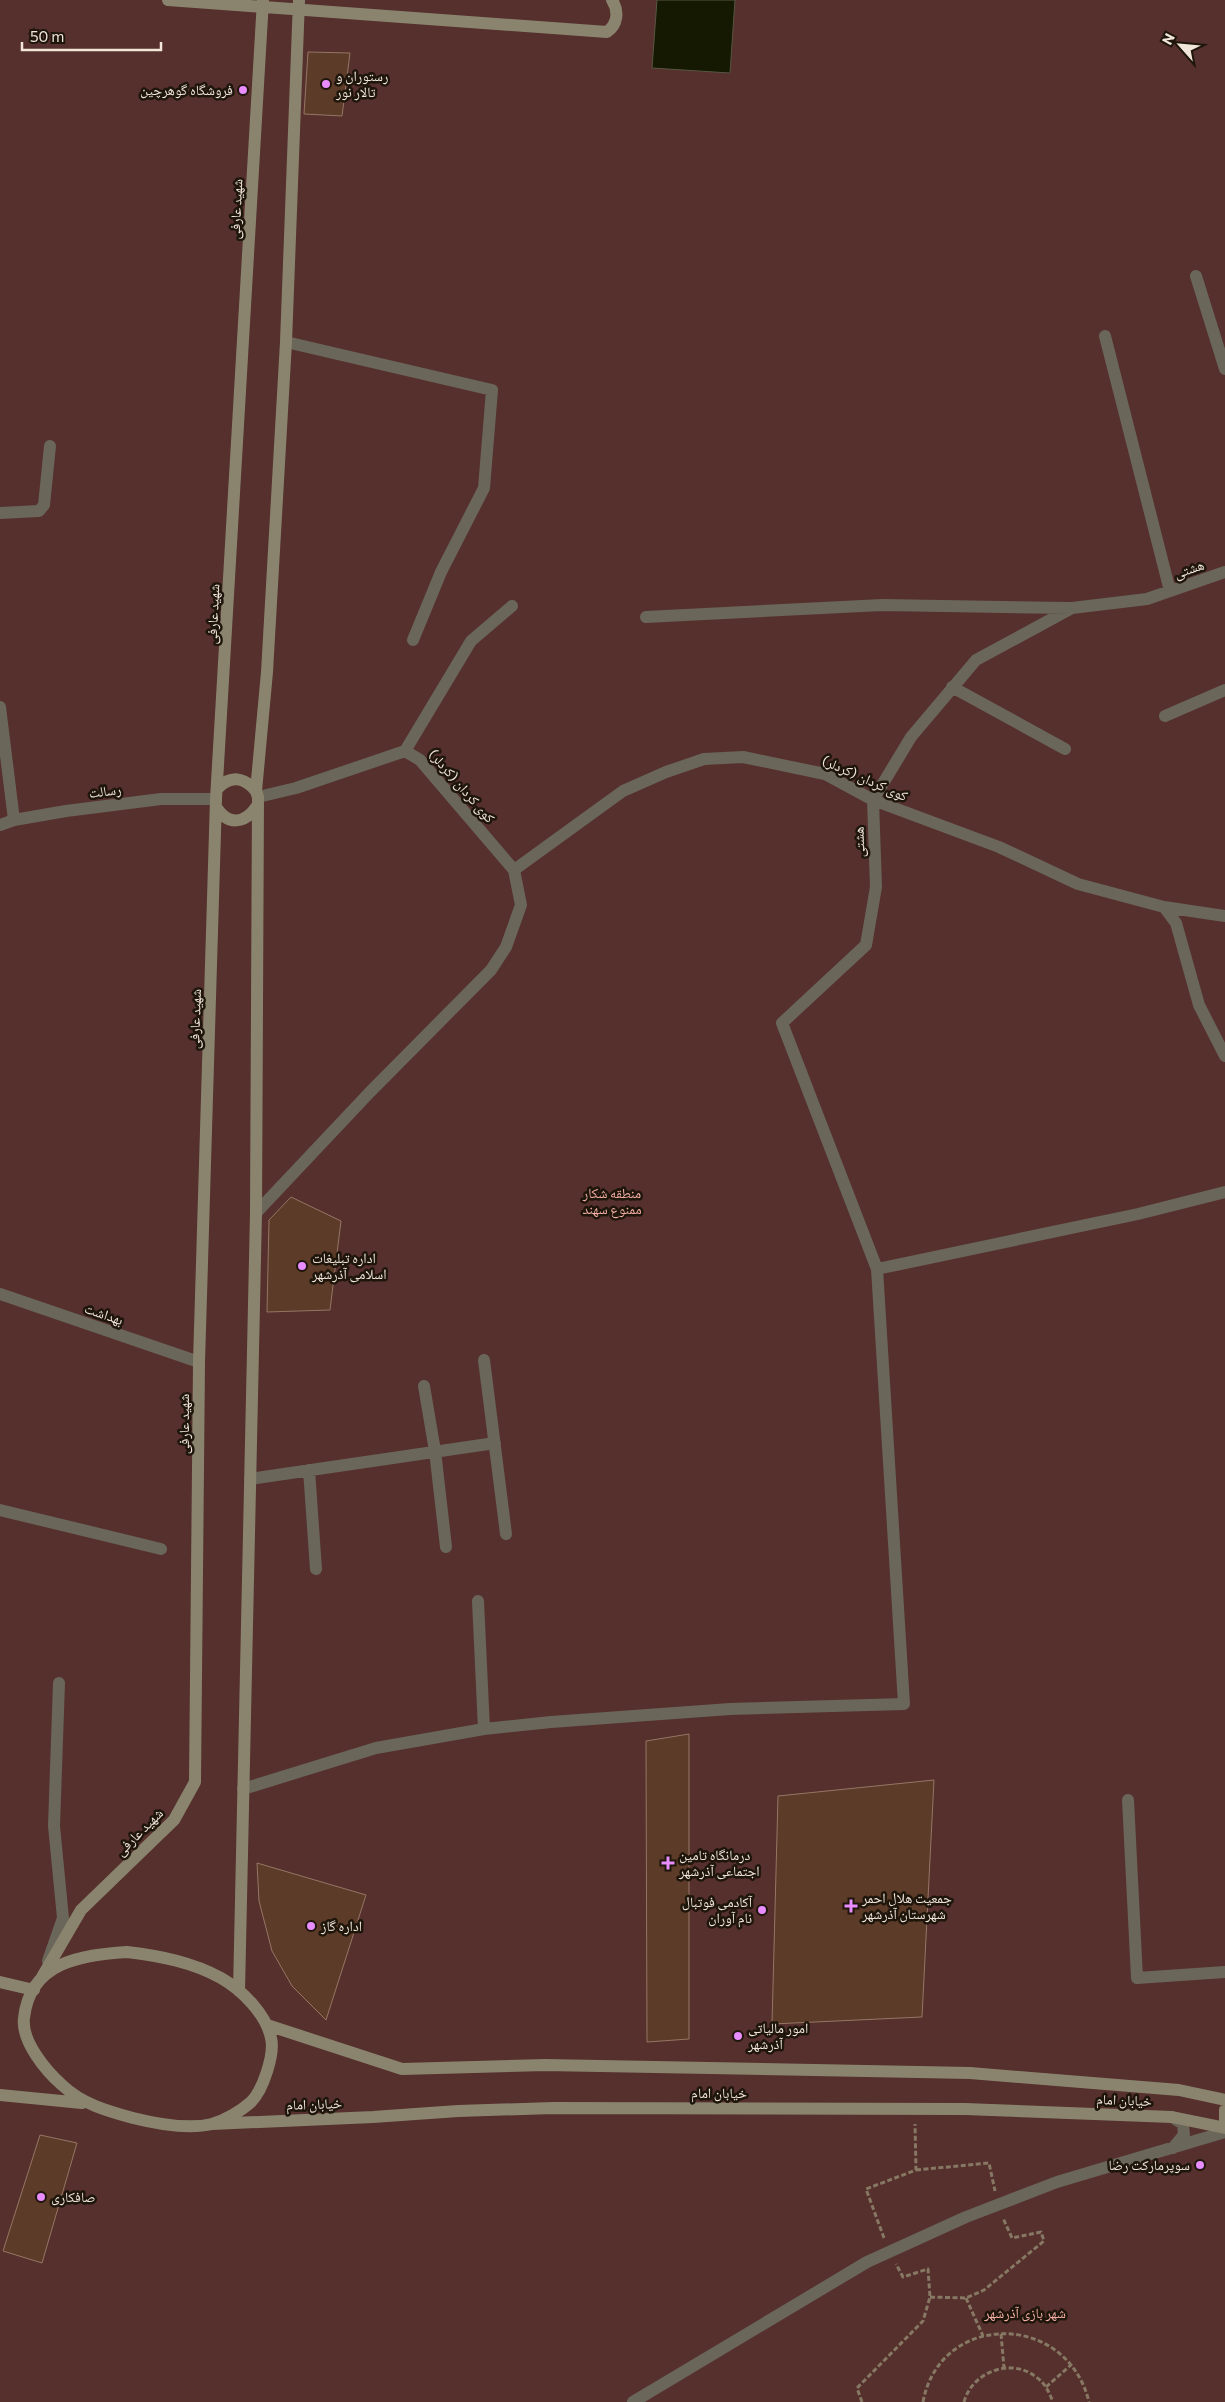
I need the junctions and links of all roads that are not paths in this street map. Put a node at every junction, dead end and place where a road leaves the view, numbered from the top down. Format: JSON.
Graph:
{"nodes":[{"id":1,"x":168,"y":0,"type":"edge"},
{"id":2,"x":322,"y":0,"type":"edge"},
{"id":3,"x":612,"y":0,"type":"edge"},
{"id":4,"x":223,"y":2,"type":"edge"},
{"id":5,"x":263,"y":3,"type":"edge"},
{"id":6,"x":298,"y":5,"type":"edge"},
{"id":7,"x":336,"y":12,"type":"junction"},
{"id":8,"x":1196,"y":276,"type":"dead end"},
{"id":9,"x":1105,"y":336,"type":"dead end"},
{"id":10,"x":286,"y":342,"type":"junction"},
{"id":11,"x":1225,"y":369,"type":"edge"},
{"id":12,"x":50,"y":446,"type":"dead end"},
{"id":13,"x":0,"y":513,"type":"edge"},
{"id":14,"x":1225,"y":572,"type":"edge"},
{"id":15,"x":1170,"y":591,"type":"junction"},
{"id":16,"x":512,"y":606,"type":"dead end"},
{"id":17,"x":1072,"y":608,"type":"junction"},
{"id":18,"x":646,"y":617,"type":"dead end"},
{"id":19,"x":413,"y":640,"type":"dead end"},
{"id":20,"x":952,"y":687,"type":"junction"},
{"id":21,"x":1225,"y":690,"type":"edge"},
{"id":22,"x":0,"y":707,"type":"edge"},
{"id":23,"x":1165,"y":716,"type":"dead end"},
{"id":24,"x":1066,"y":750,"type":"dead end"},
{"id":25,"x":405,"y":751,"type":"junction"},
{"id":26,"x":217,"y":798,"type":"junction"},
{"id":27,"x":257,"y":798,"type":"junction"},
{"id":28,"x":873,"y":800,"type":"junction"},
{"id":29,"x":14,"y":820,"type":"junction"},
{"id":30,"x":0,"y":825,"type":"edge"},
{"id":31,"x":514,"y":870,"type":"junction"},
{"id":32,"x":1164,"y":907,"type":"junction"},
{"id":33,"x":1225,"y":916,"type":"edge"},
{"id":34,"x":1225,"y":1056,"type":"edge"},
{"id":35,"x":1225,"y":1192,"type":"edge"},
{"id":36,"x":256,"y":1213,"type":"junction"},
{"id":37,"x":877,"y":1269,"type":"junction"},
{"id":38,"x":0,"y":1294,"type":"edge"},
{"id":39,"x":484,"y":1360,"type":"dead end"},
{"id":40,"x":199,"y":1362,"type":"junction"},
{"id":41,"x":424,"y":1386,"type":"dead end"},
{"id":42,"x":494,"y":1443,"type":"junction"},
{"id":43,"x":435,"y":1451,"type":"junction"},
{"id":44,"x":309,"y":1470,"type":"junction"},
{"id":45,"x":250,"y":1479,"type":"junction"},
{"id":46,"x":0,"y":1510,"type":"edge"},
{"id":47,"x":506,"y":1534,"type":"dead end"},
{"id":48,"x":446,"y":1547,"type":"dead end"},
{"id":49,"x":160,"y":1549,"type":"dead end"},
{"id":50,"x":316,"y":1569,"type":"dead end"},
{"id":51,"x":478,"y":1601,"type":"dead end"},
{"id":52,"x":59,"y":1683,"type":"dead end"},
{"id":53,"x":484,"y":1729,"type":"junction"},
{"id":54,"x":243,"y":1789,"type":"junction"},
{"id":55,"x":1128,"y":1800,"type":"dead end"},
{"id":56,"x":1225,"y":1972,"type":"edge"},
{"id":57,"x":42,"y":1977,"type":"junction"},
{"id":58,"x":0,"y":1982,"type":"edge"},
{"id":59,"x":34,"y":1990,"type":"junction"},
{"id":60,"x":238,"y":1991,"type":"junction"},
{"id":61,"x":267,"y":2025,"type":"junction"},
{"id":62,"x":0,"y":2096,"type":"edge"},
{"id":63,"x":1225,"y":2100,"type":"edge"},
{"id":64,"x":90,"y":2103,"type":"junction"},
{"id":65,"x":1225,"y":2110,"type":"edge"},
{"id":66,"x":1172,"y":2117,"type":"junction"},
{"id":67,"x":1225,"y":2123,"type":"edge"},
{"id":68,"x":212,"y":2124,"type":"junction"},
{"id":69,"x":1225,"y":2128,"type":"edge"},
{"id":70,"x":1225,"y":2132,"type":"edge"},
{"id":71,"x":1173,"y":2148,"type":"junction"},
{"id":72,"x":633,"y":2402,"type":"edge"}],
"edges":[{"from":1,"to":4,"type":"street"},
{"from":2,"to":7,"type":"street"},
{"from":3,"to":7,"type":"street"},
{"from":4,"to":5,"type":"street"},
{"from":5,"to":6,"type":"street"},
{"from":5,"to":26,"type":"street","name":"شهید عارفی"},
{"from":6,"to":7,"type":"street"},
{"from":6,"to":10,"type":"street"},
{"from":8,"to":11,"type":"street"},
{"from":9,"to":15,"type":"street"},
{"from":10,"to":19,"type":"street"},
{"from":10,"to":27,"type":"street"},
{"from":12,"to":13,"type":"street"},
{"from":14,"to":15,"type":"street","name":"هشتی"},
{"from":15,"to":17,"type":"street","name":"هشتی"},
{"from":16,"to":25,"type":"street"},
{"from":17,"to":18,"type":"street"},
{"from":17,"to":20,"type":"street","name":"هشتی"},
{"from":20,"to":24,"type":"street"},
{"from":20,"to":28,"type":"street","name":"هشتی"},
{"from":21,"to":23,"type":"street"},
{"from":22,"to":29,"type":"street"},
{"from":25,"to":27,"type":"street"},
{"from":25,"to":31,"type":"street","name":"کوی کردان (کردلر)"},
{"from":26,"to":27,"type":"street"},
{"from":26,"to":27,"type":"street"},
{"from":26,"to":29,"type":"street","name":"رسالت"},
{"from":26,"to":40,"type":"street","name":"شهید عارفی"},
{"from":27,"to":36,"type":"street"},
{"from":28,"to":31,"type":"street","name":"کوی کردان (کردلر)"},
{"from":28,"to":32,"type":"street","name":"کوی کردان (کردلر)"},
{"from":28,"to":37,"type":"street","name":"هشتی"},
{"from":29,"to":30,"type":"street","name":"رسالت"},
{"from":31,"to":36,"type":"street"},
{"from":32,"to":33,"type":"street","name":"کوی کردان (کردلر)"},
{"from":32,"to":34,"type":"street"},
{"from":35,"to":37,"type":"street"},
{"from":36,"to":45,"type":"street"},
{"from":37,"to":53,"type":"street"},
{"from":38,"to":40,"type":"street","name":"بهداشت"},
{"from":39,"to":42,"type":"street"},
{"from":40,"to":57,"type":"street","name":"شهید عارفی"},
{"from":41,"to":43,"type":"street"},
{"from":42,"to":43,"type":"street"},
{"from":42,"to":47,"type":"street"},
{"from":43,"to":44,"type":"street"},
{"from":43,"to":48,"type":"street"},
{"from":44,"to":45,"type":"street"},
{"from":44,"to":50,"type":"street"},
{"from":45,"to":54,"type":"street"},
{"from":46,"to":49,"type":"street"},
{"from":51,"to":53,"type":"street"},
{"from":52,"to":57,"type":"street"},
{"from":53,"to":54,"type":"street"},
{"from":54,"to":60,"type":"street"},
{"from":55,"to":56,"type":"street"},
{"from":57,"to":59,"type":"street","name":"شهید عارفی"},
{"from":57,"to":60,"type":"street"},
{"from":58,"to":59,"type":"street"},
{"from":59,"to":64,"type":"street","name":"شهید عارفی"},
{"from":60,"to":61,"type":"street"},
{"from":61,"to":63,"type":"street","name":"خیابان امام"},
{"from":61,"to":68,"type":"street"},
{"from":62,"to":64,"type":"street"},
{"from":64,"to":68,"type":"street","name":"خیابان امام"},
{"from":65,"to":67,"type":"street"},
{"from":66,"to":68,"type":"street","name":"خیابان امام"},
{"from":66,"to":69,"type":"street","name":"خیابان امام"},
{"from":66,"to":71,"type":"street"},
{"from":70,"to":71,"type":"street"},
{"from":71,"to":72,"type":"street"}]}
